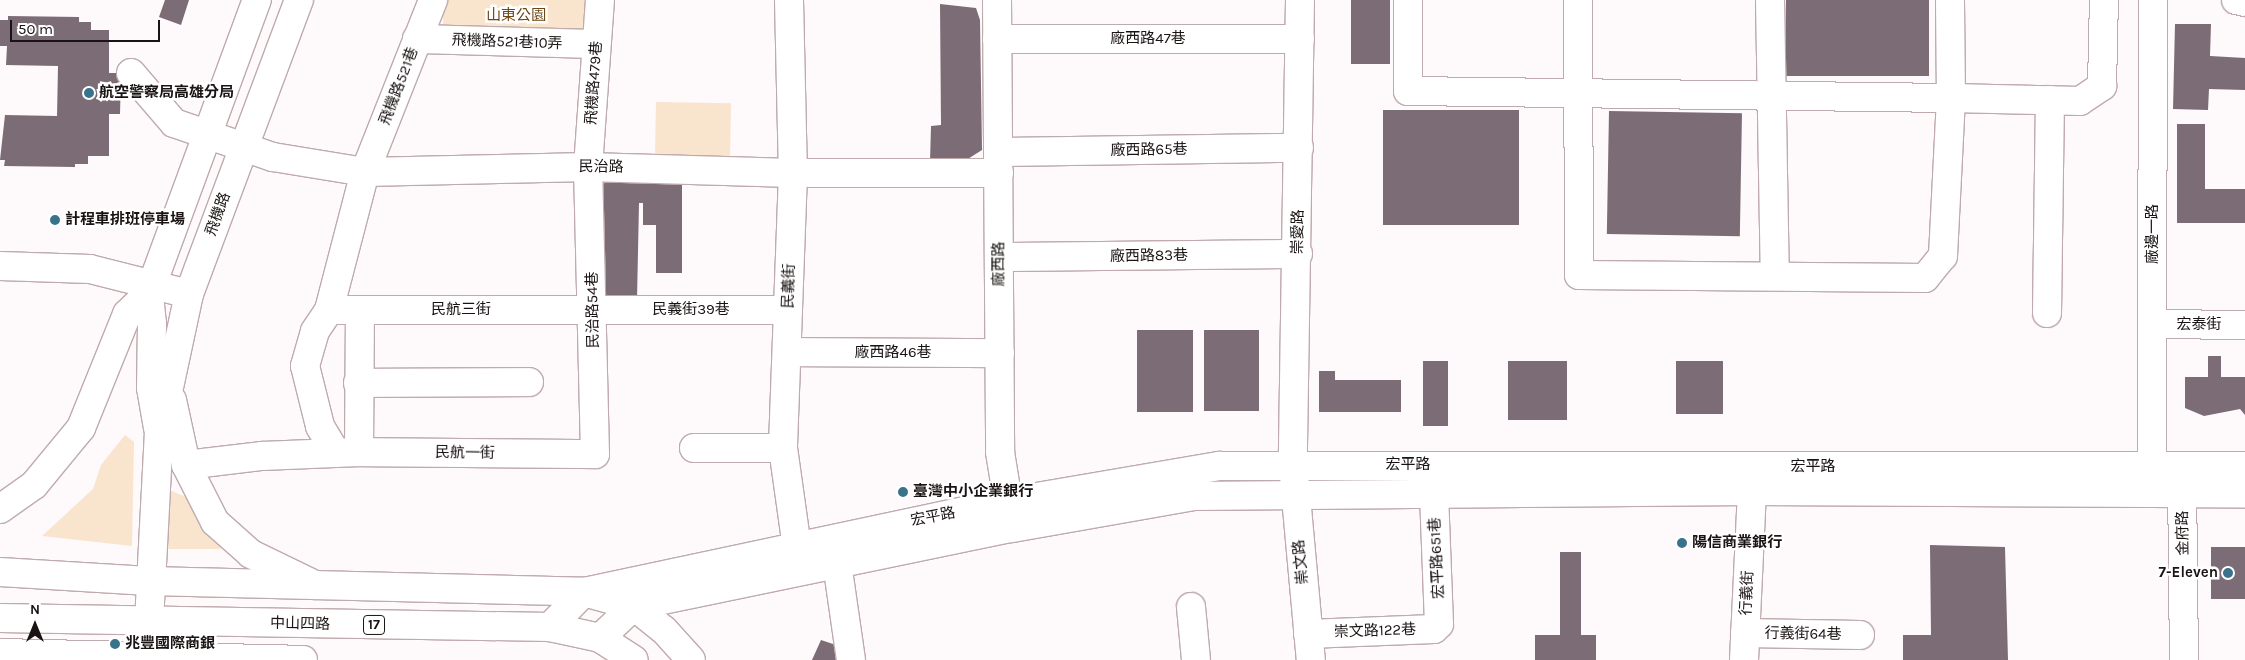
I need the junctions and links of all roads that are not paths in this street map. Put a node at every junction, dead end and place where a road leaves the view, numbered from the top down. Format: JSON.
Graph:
{"nodes":[{"id":1,"x":257,"y":0,"type":"edge"},
{"id":2,"x":299,"y":0,"type":"edge"},
{"id":3,"x":432,"y":0,"type":"edge"},
{"id":4,"x":600,"y":0,"type":"edge"},
{"id":5,"x":789,"y":0,"type":"edge"},
{"id":6,"x":996,"y":0,"type":"edge"},
{"id":7,"x":1300,"y":0,"type":"edge"},
{"id":8,"x":1408,"y":0,"type":"edge"},
{"id":9,"x":1578,"y":0,"type":"edge"},
{"id":10,"x":1770,"y":0,"type":"edge"},
{"id":11,"x":1950,"y":0,"type":"edge"},
{"id":12,"x":2104,"y":0,"type":"edge"},
{"id":13,"x":2153,"y":0,"type":"edge"},
{"id":14,"x":2236,"y":0,"type":"edge"},
{"id":15,"x":2245,"y":2,"type":"edge"},
{"id":16,"x":417,"y":39,"type":"junction"},
{"id":17,"x":997,"y":39,"type":"junction"},
{"id":18,"x":1300,"y":39,"type":"junction"},
{"id":19,"x":596,"y":44,"type":"junction"},
{"id":20,"x":132,"y":73,"type":"dead end"},
{"id":21,"x":1578,"y":93,"type":"junction"},
{"id":22,"x":1772,"y":96,"type":"junction"},
{"id":23,"x":1950,"y":98,"type":"junction"},
{"id":24,"x":2050,"y":100,"type":"junction"},
{"id":25,"x":209,"y":134,"type":"junction"},
{"id":26,"x":243,"y":145,"type":"junction"},
{"id":27,"x":1299,"y":148,"type":"junction"},
{"id":28,"x":999,"y":163,"type":"junction"},
{"id":29,"x":588,"y":166,"type":"junction"},
{"id":30,"x":365,"y":172,"type":"junction"},
{"id":31,"x":793,"y":173,"type":"junction"},
{"id":32,"x":1298,"y":254,"type":"junction"},
{"id":33,"x":999,"y":257,"type":"junction"},
{"id":34,"x":0,"y":266,"type":"edge"},
{"id":35,"x":1775,"y":276,"type":"junction"},
{"id":36,"x":150,"y":287,"type":"junction"},
{"id":37,"x":189,"y":294,"type":"junction"},
{"id":38,"x":329,"y":310,"type":"junction"},
{"id":39,"x":360,"y":310,"type":"junction"},
{"id":40,"x":593,"y":310,"type":"junction"},
{"id":41,"x":788,"y":310,"type":"junction"},
{"id":42,"x":2047,"y":313,"type":"dead end"},
{"id":43,"x":2152,"y":324,"type":"junction"},
{"id":44,"x":2245,"y":325,"type":"edge"},
{"id":45,"x":787,"y":352,"type":"junction"},
{"id":46,"x":1000,"y":353,"type":"junction"},
{"id":47,"x":529,"y":382,"type":"dead end"},
{"id":48,"x":358,"y":383,"type":"junction"},
{"id":49,"x":171,"y":394,"type":"junction"},
{"id":50,"x":159,"y":434,"type":"junction"},
{"id":51,"x":694,"y":448,"type":"dead end"},
{"id":52,"x":783,"y":448,"type":"junction"},
{"id":53,"x":348,"y":452,"type":"junction"},
{"id":54,"x":595,"y":454,"type":"joint"},
{"id":55,"x":1293,"y":464,"type":"junction"},
{"id":56,"x":186,"y":465,"type":"junction"},
{"id":57,"x":2181,"y":466,"type":"junction"},
{"id":58,"x":2245,"y":466,"type":"edge"},
{"id":59,"x":2152,"y":468,"type":"junction"},
{"id":60,"x":1753,"y":479,"type":"junction"},
{"id":61,"x":1434,"y":492,"type":"junction"},
{"id":62,"x":2182,"y":493,"type":"junction"},
{"id":63,"x":1294,"y":494,"type":"junction"},
{"id":64,"x":2245,"y":494,"type":"edge"},
{"id":65,"x":0,"y":509,"type":"edge"},
{"id":66,"x":1010,"y":515,"type":"junction"},
{"id":67,"x":798,"y":558,"type":"junction"},
{"id":68,"x":837,"y":564,"type":"junction"},
{"id":69,"x":0,"y":572,"type":"edge"},
{"id":70,"x":149,"y":581,"type":"junction"},
{"id":71,"x":315,"y":585,"type":"junction"},
{"id":72,"x":584,"y":592,"type":"junction"},
{"id":73,"x":634,"y":606,"type":"junction"},
{"id":74,"x":1191,"y":607,"type":"dead end"},
{"id":75,"x":0,"y":618,"type":"edge"},
{"id":76,"x":148,"y":622,"type":"junction"},
{"id":77,"x":1438,"y":624,"type":"joint"},
{"id":78,"x":550,"y":627,"type":"junction"},
{"id":79,"x":1745,"y":633,"type":"junction"},
{"id":80,"x":1860,"y":635,"type":"dead end"},
{"id":81,"x":600,"y":638,"type":"junction"},
{"id":82,"x":1310,"y":647,"type":"edge"},
{"id":83,"x":0,"y":653,"type":"edge"},
{"id":84,"x":147,"y":660,"type":"edge"},
{"id":85,"x":303,"y":660,"type":"edge"},
{"id":86,"x":634,"y":660,"type":"edge"},
{"id":87,"x":691,"y":660,"type":"edge"},
{"id":88,"x":851,"y":660,"type":"edge"},
{"id":89,"x":1196,"y":660,"type":"edge"},
{"id":90,"x":1744,"y":660,"type":"edge"},
{"id":91,"x":2184,"y":660,"type":"edge"}],
"edges":[{"from":1,"to":25,"type":"street","name":"飛機路"},
{"from":2,"to":26,"type":"street","name":"飛機路"},
{"from":3,"to":16,"type":"street","name":"飛機路521巷"},
{"from":4,"to":19,"type":"street","name":"飛機路479巷"},
{"from":5,"to":31,"type":"street","name":"民義街"},
{"from":6,"to":17,"type":"street","name":"廠西路"},
{"from":7,"to":18,"type":"street","name":"崇愛路"},
{"from":8,"to":21,"type":"street"},
{"from":9,"to":21,"type":"street"},
{"from":10,"to":22,"type":"street"},
{"from":11,"to":23,"type":"street"},
{"from":12,"to":24,"type":"street"},
{"from":13,"to":43,"type":"street","name":"廠邊一路"},
{"from":14,"to":15,"type":"street"},
{"from":16,"to":19,"type":"street","name":"飛機路521巷10弄"},
{"from":16,"to":30,"type":"street","name":"飛機路521巷"},
{"from":17,"to":18,"type":"street","name":"廠西路47巷"},
{"from":17,"to":28,"type":"street","name":"廠西路"},
{"from":18,"to":27,"type":"street","name":"崇愛路"},
{"from":19,"to":29,"type":"street","name":"飛機路479巷"},
{"from":20,"to":25,"type":"street","name":"民治路"},
{"from":21,"to":22,"type":"street"},
{"from":21,"to":35,"type":"street"},
{"from":22,"to":23,"type":"street"},
{"from":22,"to":35,"type":"street"},
{"from":23,"to":24,"type":"street"},
{"from":23,"to":35,"type":"street"},
{"from":24,"to":42,"type":"street"},
{"from":25,"to":26,"type":"street","name":"民治路"},
{"from":25,"to":36,"type":"street","name":"飛機路"},
{"from":26,"to":30,"type":"street","name":"民治路"},
{"from":26,"to":37,"type":"street","name":"飛機路"},
{"from":27,"to":28,"type":"street","name":"廠西路65巷"},
{"from":27,"to":32,"type":"street","name":"崇愛路"},
{"from":28,"to":31,"type":"street","name":"民治路"},
{"from":28,"to":33,"type":"street","name":"廠西路"},
{"from":29,"to":30,"type":"street","name":"民治路"},
{"from":29,"to":31,"type":"street","name":"民治路"},
{"from":29,"to":40,"type":"street","name":"民治路54巷"},
{"from":30,"to":38,"type":"street"},
{"from":31,"to":41,"type":"street","name":"民義街"},
{"from":32,"to":33,"type":"street","name":"廠西路83巷"},
{"from":32,"to":55,"type":"street","name":"崇愛路"},
{"from":33,"to":46,"type":"street","name":"廠西路"},
{"from":34,"to":36,"type":"street"},
{"from":36,"to":37,"type":"street"},
{"from":36,"to":50,"type":"street","name":"飛機路"},
{"from":36,"to":65,"type":"street","name":"飛機路"},
{"from":37,"to":49,"type":"street","name":"飛機路"},
{"from":38,"to":39,"type":"street","name":"民航三街"},
{"from":38,"to":53,"type":"street"},
{"from":39,"to":40,"type":"street","name":"民航三街"},
{"from":39,"to":48,"type":"street"},
{"from":40,"to":41,"type":"street","name":"民義街39巷"},
{"from":40,"to":54,"type":"street","name":"民治路54巷"},
{"from":41,"to":45,"type":"street","name":"民義街"},
{"from":43,"to":44,"type":"street","name":"宏泰街"},
{"from":43,"to":59,"type":"street","name":"廠邊一路"},
{"from":45,"to":46,"type":"street","name":"廠西路46巷"},
{"from":45,"to":52,"type":"street","name":"民義街"},
{"from":46,"to":66,"type":"street","name":"廠西路"},
{"from":47,"to":48,"type":"street"},
{"from":48,"to":53,"type":"street"},
{"from":49,"to":50,"type":"street","name":"飛機路"},
{"from":49,"to":56,"type":"street"},
{"from":50,"to":70,"type":"street","name":"飛機路"},
{"from":51,"to":52,"type":"street"},
{"from":52,"to":67,"type":"street","name":"民義街"},
{"from":53,"to":54,"type":"street","name":"民航一街"},
{"from":53,"to":56,"type":"street","name":"民航一街"},
{"from":55,"to":60,"type":"street","name":"宏平路"},
{"from":55,"to":63,"type":"street","name":"崇文路"},
{"from":55,"to":66,"type":"street","name":"宏平路"},
{"from":56,"to":71,"type":"street"},
{"from":57,"to":58,"type":"street","name":"宏平路"},
{"from":57,"to":59,"type":"street","name":"宏平路"},
{"from":57,"to":62,"type":"street","name":"金府路"},
{"from":59,"to":60,"type":"street","name":"宏平路"},
{"from":60,"to":61,"type":"street","name":"宏平路"},
{"from":60,"to":62,"type":"street","name":"宏平路"},
{"from":60,"to":79,"type":"street","name":"行義街"},
{"from":61,"to":63,"type":"street","name":"宏平路"},
{"from":61,"to":77,"type":"street","name":"宏平路651巷"},
{"from":62,"to":64,"type":"street","name":"宏平路"},
{"from":62,"to":91,"type":"street","name":"金府路"},
{"from":63,"to":66,"type":"street","name":"宏平路"},
{"from":63,"to":82,"type":"street","name":"崇文路"},
{"from":66,"to":67,"type":"street","name":"宏平路"},
{"from":66,"to":68,"type":"street","name":"宏平路"},
{"from":67,"to":68,"type":"street","name":"宏平路"},
{"from":67,"to":72,"type":"street","name":"宏平路"},
{"from":67,"to":73,"type":"street","name":"宏平路"},
{"from":68,"to":88,"type":"street"},
{"from":69,"to":70,"type":"street"},
{"from":70,"to":71,"type":"street"},
{"from":70,"to":76,"type":"street","name":"飛機路"},
{"from":71,"to":72,"type":"street"},
{"from":72,"to":73,"type":"street"},
{"from":72,"to":78,"type":"street"},
{"from":73,"to":81,"type":"street"},
{"from":73,"to":87,"type":"street"},
{"from":74,"to":89,"type":"street"},
{"from":75,"to":76,"type":"street","name":"中山四路","number":"17"},
{"from":76,"to":78,"type":"street","name":"中山四路","number":"17"},
{"from":76,"to":84,"type":"street","name":"飛機路"},
{"from":77,"to":82,"type":"street","name":"崇文路122巷"},
{"from":78,"to":81,"type":"street","name":"中山四路","number":"17"},
{"from":79,"to":80,"type":"street","name":"行義街64巷"},
{"from":79,"to":90,"type":"street","name":"行義街"},
{"from":81,"to":86,"type":"street","number":"17"},
{"from":83,"to":84,"type":"street"},
{"from":84,"to":85,"type":"street"}]}
